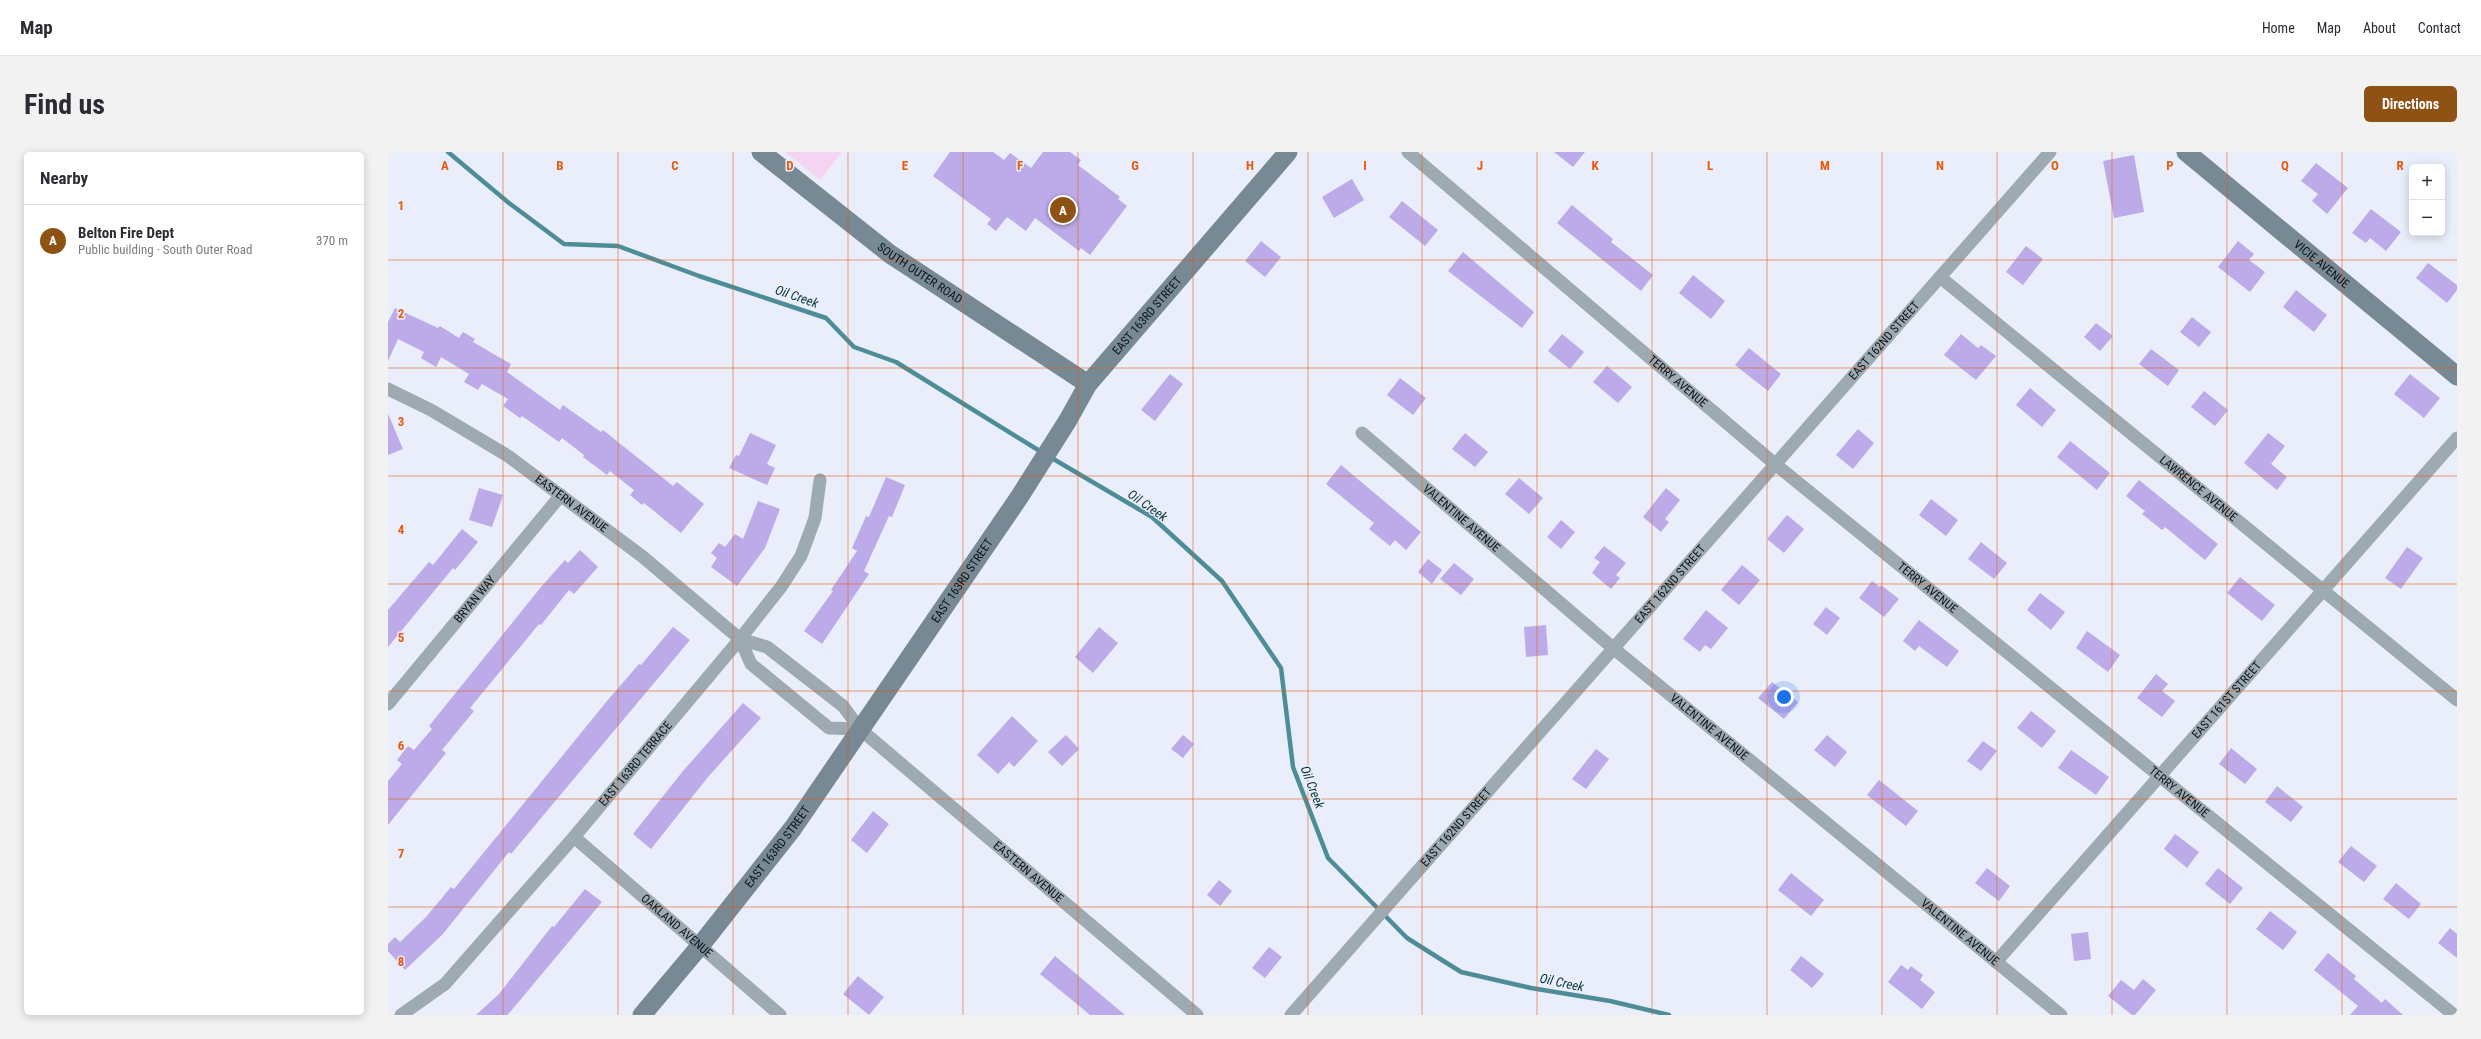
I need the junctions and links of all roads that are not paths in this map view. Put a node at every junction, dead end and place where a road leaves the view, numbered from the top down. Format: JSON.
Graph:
{"nodes":[{"id":1,"x":761,"y":152,"type":"edge"},
{"id":2,"x":1288,"y":152,"type":"edge"},
{"id":3,"x":1408,"y":152,"type":"edge"},
{"id":4,"x":2050,"y":152,"type":"edge"},
{"id":5,"x":2186,"y":152,"type":"edge"},
{"id":6,"x":1940,"y":277,"type":"junction"},
{"id":7,"x":2457,"y":376,"type":"edge"},
{"id":8,"x":1088,"y":384,"type":"junction"},
{"id":9,"x":388,"y":389,"type":"edge"},
{"id":10,"x":1362,"y":433,"type":"dead end"},
{"id":11,"x":2457,"y":438,"type":"edge"},
{"id":12,"x":1775,"y":464,"type":"junction"},
{"id":13,"x":820,"y":480,"type":"dead end"},
{"id":14,"x":561,"y":495,"type":"junction"},
{"id":15,"x":2324,"y":591,"type":"junction"},
{"id":16,"x":740,"y":639,"type":"junction"},
{"id":17,"x":1613,"y":648,"type":"junction"},
{"id":18,"x":2457,"y":700,"type":"edge"},
{"id":19,"x":388,"y":704,"type":"edge"},
{"id":20,"x":860,"y":729,"type":"junction"},
{"id":21,"x":2160,"y":776,"type":"junction"},
{"id":22,"x":574,"y":836,"type":"junction"},
{"id":23,"x":700,"y":946,"type":"junction"},
{"id":24,"x":1996,"y":962,"type":"junction"},
{"id":25,"x":401,"y":1015,"type":"edge"},
{"id":26,"x":642,"y":1015,"type":"edge"},
{"id":27,"x":780,"y":1015,"type":"edge"},
{"id":28,"x":1197,"y":1015,"type":"edge"},
{"id":29,"x":1291,"y":1015,"type":"edge"},
{"id":30,"x":2061,"y":1015,"type":"edge"},
{"id":31,"x":2454,"y":1015,"type":"edge"}],
"edges":[{"from":1,"to":8,"type":"street","name":"SOUTH OUTER ROAD"},
{"from":2,"to":8,"type":"street","name":"EAST 163RD STREET"},
{"from":3,"to":12,"type":"street","name":"TERRY AVENUE"},
{"from":4,"to":6,"type":"street","name":"EAST 162ND STREET"},
{"from":5,"to":7,"type":"street","name":"VICIE AVENUE"},
{"from":6,"to":12,"type":"street","name":"EAST 162ND STREET"},
{"from":6,"to":15,"type":"street","name":"LAWRENCE AVENUE"},
{"from":8,"to":20,"type":"street","name":"EAST 163RD STREET"},
{"from":9,"to":14,"type":"street","name":"EASTERN AVENUE"},
{"from":10,"to":17,"type":"street","name":"VALENTINE AVENUE"},
{"from":11,"to":15,"type":"street","name":"EAST 161ST STREET"},
{"from":12,"to":17,"type":"street","name":"EAST 162ND STREET"},
{"from":12,"to":21,"type":"street","name":"TERRY AVENUE"},
{"from":13,"to":16,"type":"street","name":"EAST 163RD TERRACE"},
{"from":14,"to":16,"type":"street","name":"EASTERN AVENUE"},
{"from":14,"to":19,"type":"street","name":"BRYAN WAY"},
{"from":15,"to":18,"type":"street","name":"LAWRENCE AVENUE"},
{"from":15,"to":21,"type":"street","name":"EAST 161ST STREET"},
{"from":16,"to":20,"type":"street","name":"EASTERN AVENUE"},
{"from":16,"to":20,"type":"street","name":"EASTERN AVENUE"},
{"from":16,"to":22,"type":"street","name":"EAST 163RD TERRACE"},
{"from":17,"to":24,"type":"street","name":"VALENTINE AVENUE"},
{"from":17,"to":29,"type":"street","name":"EAST 162ND STREET"},
{"from":20,"to":23,"type":"street","name":"EAST 163RD STREET"},
{"from":20,"to":28,"type":"street","name":"EASTERN AVENUE"},
{"from":21,"to":24,"type":"street","name":"EAST 161ST STREET"},
{"from":21,"to":31,"type":"street","name":"TERRY AVENUE"},
{"from":22,"to":23,"type":"street","name":"OAKLAND AVENUE"},
{"from":22,"to":25,"type":"street","name":"EAST 163RD TERRACE"},
{"from":23,"to":26,"type":"street","name":"EAST 163RD STREET"},
{"from":23,"to":27,"type":"street","name":"OAKLAND AVENUE"},
{"from":24,"to":30,"type":"street","name":"VALENTINE AVENUE"}]}
